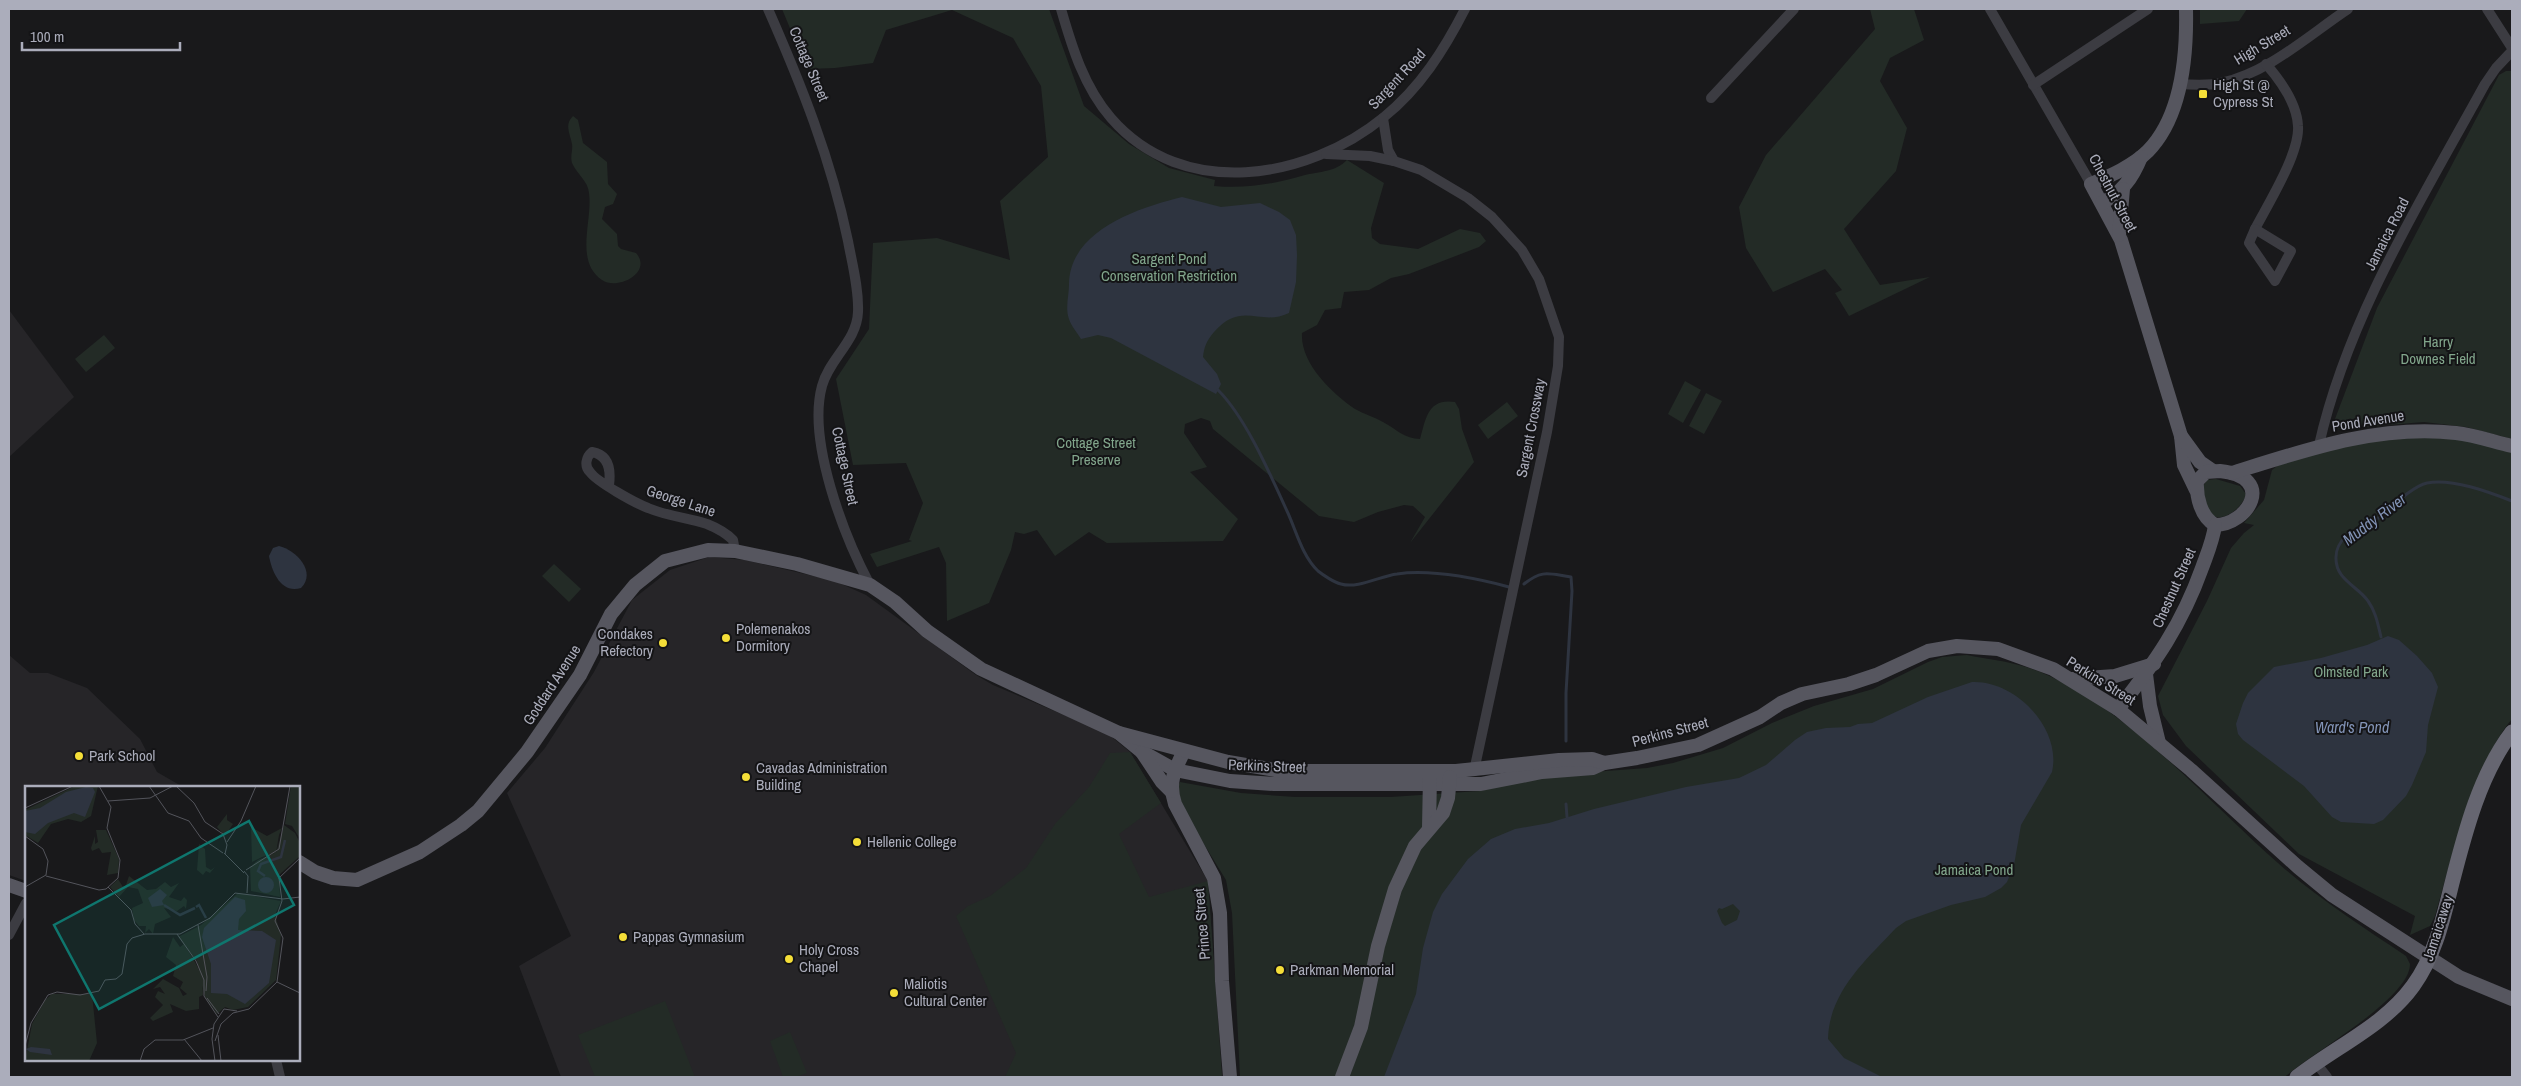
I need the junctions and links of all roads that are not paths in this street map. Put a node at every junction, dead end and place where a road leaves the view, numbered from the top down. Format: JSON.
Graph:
{"nodes":[{"id":1,"x":768,"y":9,"type":"edge"},
{"id":2,"x":1061,"y":9,"type":"edge"},
{"id":3,"x":1465,"y":9,"type":"edge"},
{"id":4,"x":1794,"y":9,"type":"edge"},
{"id":5,"x":1990,"y":9,"type":"edge"},
{"id":6,"x":2148,"y":9,"type":"edge"},
{"id":7,"x":2186,"y":9,"type":"edge"},
{"id":8,"x":2348,"y":9,"type":"edge"},
{"id":9,"x":2487,"y":9,"type":"edge"},
{"id":10,"x":2512,"y":50,"type":"edge"},
{"id":11,"x":2266,"y":64,"type":"junction"},
{"id":12,"x":2178,"y":84,"type":"junction"},
{"id":13,"x":2033,"y":85,"type":"junction"},
{"id":14,"x":1711,"y":98,"type":"dead end"},
{"id":15,"x":1383,"y":118,"type":"junction"},
{"id":16,"x":1326,"y":154,"type":"junction"},
{"id":17,"x":2141,"y":157,"type":"junction"},
{"id":18,"x":1394,"y":161,"type":"junction"},
{"id":19,"x":2091,"y":184,"type":"junction"},
{"id":20,"x":2123,"y":189,"type":"junction"},
{"id":21,"x":2102,"y":203,"type":"junction"},
{"id":22,"x":2255,"y":229,"type":"junction"},
{"id":23,"x":2119,"y":236,"type":"junction"},
{"id":24,"x":2181,"y":436,"type":"junction"},
{"id":25,"x":2319,"y":445,"type":"junction"},
{"id":26,"x":2512,"y":446,"type":"edge"},
{"id":27,"x":2272,"y":460,"type":"junction"},
{"id":28,"x":2213,"y":471,"type":"junction"},
{"id":29,"x":2232,"y":473,"type":"junction"},
{"id":30,"x":608,"y":485,"type":"dead end"},
{"id":31,"x":2253,"y":489,"type":"junction"},
{"id":32,"x":2196,"y":490,"type":"junction"},
{"id":33,"x":2215,"y":525,"type":"junction"},
{"id":34,"x":735,"y":552,"type":"junction"},
{"id":35,"x":870,"y":584,"type":"junction"},
{"id":36,"x":2150,"y":669,"type":"junction"},
{"id":37,"x":2070,"y":679,"type":"junction"},
{"id":38,"x":1048,"y":700,"type":"joint"},
{"id":39,"x":2118,"y":709,"type":"junction"},
{"id":40,"x":1119,"y":732,"type":"junction"},
{"id":41,"x":2512,"y":732,"type":"edge"},
{"id":42,"x":2159,"y":743,"type":"junction"},
{"id":43,"x":1141,"y":751,"type":"junction"},
{"id":44,"x":1184,"y":751,"type":"junction"},
{"id":45,"x":1604,"y":763,"type":"junction"},
{"id":46,"x":1175,"y":770,"type":"junction"},
{"id":47,"x":1474,"y":771,"type":"junction"},
{"id":48,"x":1430,"y":778,"type":"junction"},
{"id":49,"x":1450,"y":778,"type":"junction"},
{"id":50,"x":1171,"y":791,"type":"junction"},
{"id":51,"x":1429,"y":828,"type":"junction"},
{"id":52,"x":300,"y":863,"type":"edge"},
{"id":53,"x":9,"y":885,"type":"edge"},
{"id":54,"x":25,"y":891,"type":"edge"},
{"id":55,"x":25,"y":905,"type":"edge"},
{"id":56,"x":9,"y":936,"type":"edge"},
{"id":57,"x":2429,"y":959,"type":"junction"},
{"id":58,"x":2512,"y":999,"type":"edge"},
{"id":59,"x":276,"y":1061,"type":"edge"},
{"id":60,"x":2316,"y":1063,"type":"junction"},
{"id":61,"x":280,"y":1077,"type":"edge"},
{"id":62,"x":1230,"y":1077,"type":"edge"},
{"id":63,"x":1342,"y":1077,"type":"edge"},
{"id":64,"x":2297,"y":1077,"type":"edge"},
{"id":65,"x":2327,"y":1077,"type":"edge"}],
"edges":[{"from":1,"to":35,"type":"street","name":"Cottage Street"},
{"from":2,"to":16,"type":"street","name":"Sargent Road"},
{"from":3,"to":15,"type":"street","name":"Sargent Road"},
{"from":4,"to":14,"type":"street"},
{"from":5,"to":13,"type":"street","name":"Chestnut Street"},
{"from":6,"to":13,"type":"street"},
{"from":7,"to":12,"type":"main road"},
{"from":8,"to":11,"type":"street","name":"High Street"},
{"from":9,"to":10,"type":"street"},
{"from":10,"to":25,"type":"street","name":"Jamaica Road"},
{"from":11,"to":12,"type":"street","name":"High Street"},
{"from":11,"to":22,"type":"street"},
{"from":12,"to":17,"type":"main road"},
{"from":13,"to":19,"type":"street","name":"Chestnut Street"},
{"from":15,"to":16,"type":"street","name":"Sargent Road"},
{"from":15,"to":18,"type":"street"},
{"from":16,"to":18,"type":"street","name":"Sargent Crossway"},
{"from":17,"to":19,"type":"main road"},
{"from":17,"to":20,"type":"main road"},
{"from":18,"to":47,"type":"street","name":"Sargent Crossway"},
{"from":19,"to":21,"type":"main road","name":"Chestnut Street"},
{"from":20,"to":21,"type":"main road"},
{"from":20,"to":23,"type":"main road"},
{"from":21,"to":23,"type":"main road","name":"Chestnut Street"},
{"from":22,"to":22,"type":"street"},
{"from":23,"to":24,"type":"main road","name":"Chestnut Street"},
{"from":24,"to":28,"type":"main road","name":"Chestnut Street"},
{"from":24,"to":32,"type":"main road","name":"Chestnut Street"},
{"from":25,"to":26,"type":"main road","name":"Pond Avenue"},
{"from":25,"to":27,"type":"main road","name":"Pond Avenue"},
{"from":27,"to":29,"type":"main road","name":"Pond Avenue"},
{"from":27,"to":31,"type":"main road"},
{"from":28,"to":29,"type":"main road"},
{"from":28,"to":32,"type":"main road"},
{"from":29,"to":31,"type":"main road"},
{"from":30,"to":34,"type":"street","name":"George Lane"},
{"from":31,"to":33,"type":"main road"},
{"from":32,"to":33,"type":"main road"},
{"from":33,"to":36,"type":"main road","name":"Chestnut Street"},
{"from":34,"to":35,"type":"main road","name":"Goddard Avenue"},
{"from":34,"to":52,"type":"main road","name":"Goddard Avenue"},
{"from":35,"to":38,"type":"main road","name":"Cottage Street"},
{"from":36,"to":37,"type":"main road"},
{"from":36,"to":39,"type":"main road","name":"Chestnut Street"},
{"from":36,"to":42,"type":"main road"},
{"from":37,"to":39,"type":"main road","name":"Perkins Street"},
{"from":37,"to":45,"type":"main road","name":"Perkins Street"},
{"from":38,"to":40,"type":"main road","name":"Perkins Street"},
{"from":39,"to":42,"type":"main road","name":"Perkins Street"},
{"from":40,"to":43,"type":"main road","name":"Perkins Street"},
{"from":40,"to":44,"type":"main road","name":"Perkins Street"},
{"from":41,"to":57,"type":"highway","name":"Jamaicaway"},
{"from":42,"to":57,"type":"main road","name":"Perkins Street"},
{"from":43,"to":46,"type":"main road","name":"Perkins Street"},
{"from":43,"to":50,"type":"main road","name":"Prince Street"},
{"from":44,"to":46,"type":"main road"},
{"from":44,"to":48,"type":"main road","name":"Perkins Street"},
{"from":45,"to":47,"type":"main road","name":"Perkins Street"},
{"from":45,"to":49,"type":"main road","name":"Perkins Street"},
{"from":46,"to":48,"type":"main road","name":"Perkins Street"},
{"from":46,"to":50,"type":"main road"},
{"from":47,"to":49,"type":"main road","name":"Perkins Street"},
{"from":48,"to":49,"type":"main road","name":"Perkins Street"},
{"from":48,"to":51,"type":"main road"},
{"from":49,"to":51,"type":"main road"},
{"from":50,"to":62,"type":"main road","name":"Prince Street"},
{"from":51,"to":63,"type":"main road"},
{"from":53,"to":54,"type":"main road"},
{"from":55,"to":56,"type":"street"},
{"from":57,"to":58,"type":"main road","name":"Perkins Street"},
{"from":57,"to":60,"type":"highway","name":"Jamaicaway"},
{"from":59,"to":61,"type":"street"},
{"from":60,"to":64,"type":"highway","name":"Jamaicaway"},
{"from":60,"to":65,"type":"street"}]}
